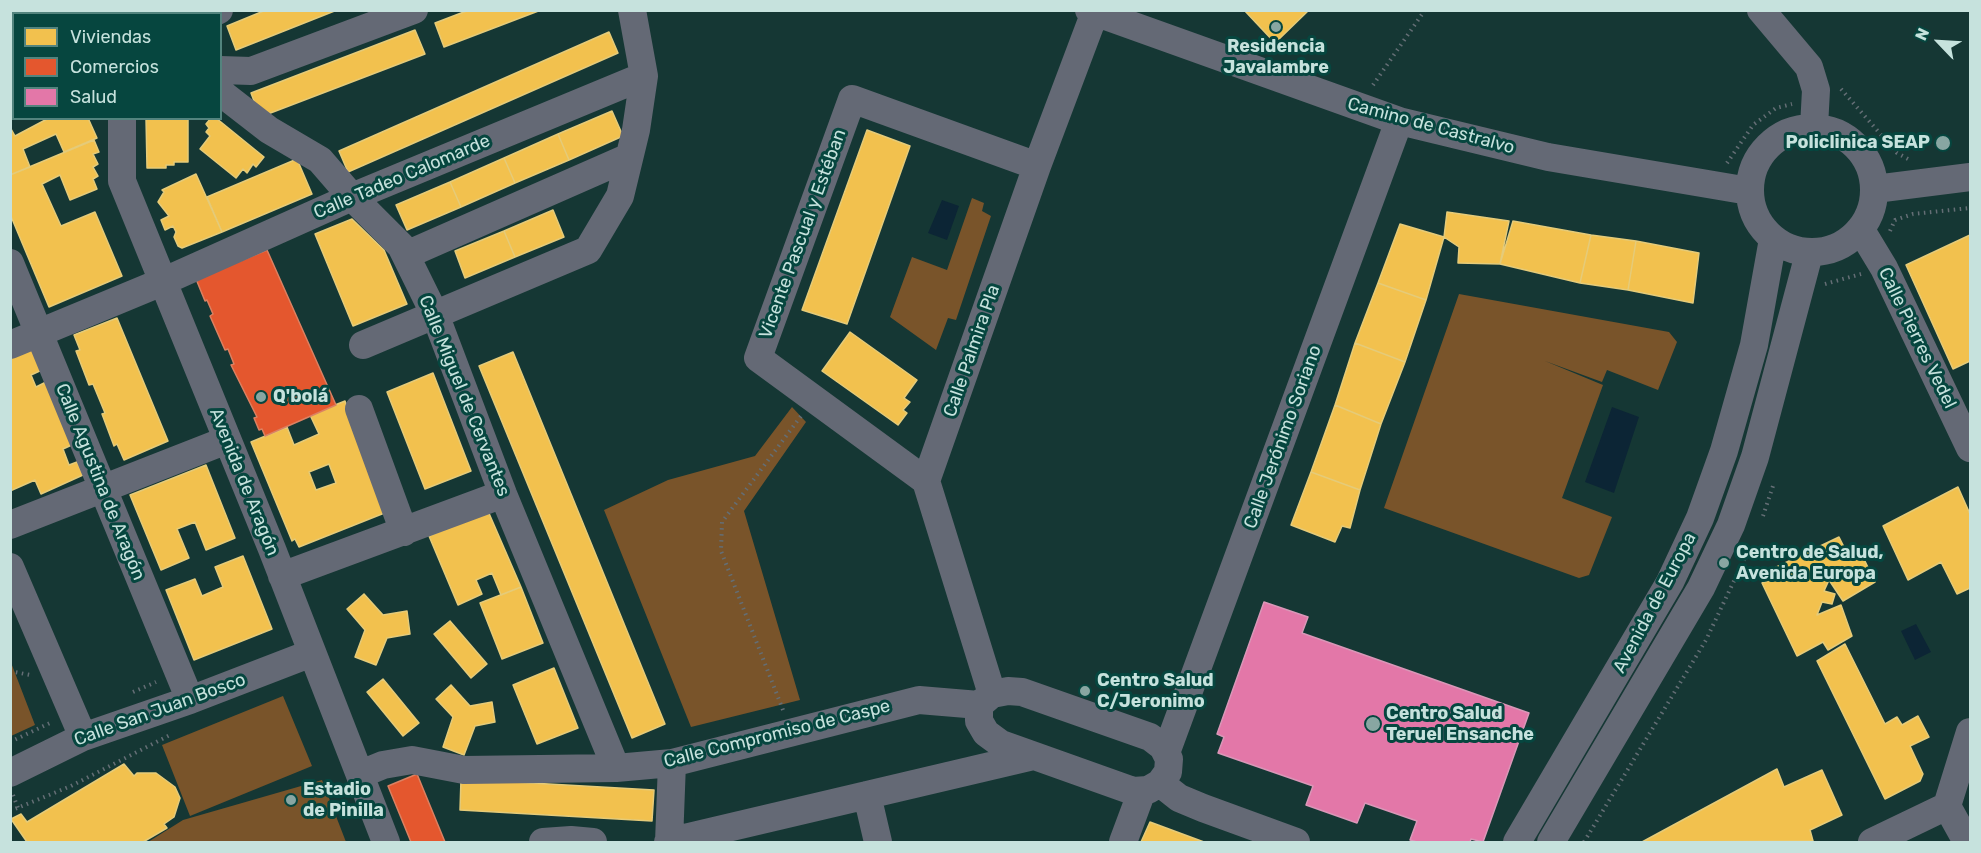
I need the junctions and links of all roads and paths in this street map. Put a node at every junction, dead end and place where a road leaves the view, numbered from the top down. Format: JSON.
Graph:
{"nodes":[{"id":1,"x":414,"y":10,"type":"edge"},
{"id":2,"x":632,"y":10,"type":"edge"},
{"id":3,"x":1425,"y":10,"type":"edge"},
{"id":4,"x":1761,"y":10,"type":"edge"},
{"id":5,"x":1092,"y":11,"type":"edge"},
{"id":6,"x":222,"y":69,"type":"edge"},
{"id":7,"x":644,"y":76,"type":"junction"},
{"id":8,"x":1364,"y":82,"type":"dead end"},
{"id":9,"x":1837,"y":84,"type":"dead end"},
{"id":10,"x":1373,"y":85,"type":"junction"},
{"id":11,"x":1379,"y":88,"type":"dead end"},
{"id":12,"x":222,"y":94,"type":"edge"},
{"id":13,"x":1797,"y":102,"type":"dead end"},
{"id":14,"x":122,"y":120,"type":"edge"},
{"id":15,"x":1399,"y":121,"type":"junction"},
{"id":16,"x":1814,"y":127,"type":"junction"},
{"id":17,"x":629,"y":157,"type":"junction"},
{"id":18,"x":1715,"y":162,"type":"dead end"},
{"id":19,"x":1913,"y":162,"type":"dead end"},
{"id":20,"x":1036,"y":166,"type":"junction"},
{"id":21,"x":1971,"y":177,"type":"edge"},
{"id":22,"x":1875,"y":189,"type":"junction"},
{"id":23,"x":1749,"y":190,"type":"junction"},
{"id":24,"x":351,"y":197,"type":"junction"},
{"id":25,"x":1861,"y":230,"type":"junction"},
{"id":26,"x":1773,"y":239,"type":"junction"},
{"id":27,"x":1809,"y":254,"type":"junction"},
{"id":28,"x":406,"y":255,"type":"junction"},
{"id":29,"x":10,"y":263,"type":"edge"},
{"id":30,"x":162,"y":282,"type":"junction"},
{"id":31,"x":436,"y":316,"type":"junction"},
{"id":32,"x":39,"y":333,"type":"junction"},
{"id":33,"x":10,"y":345,"type":"edge"},
{"id":34,"x":363,"y":345,"type":"dead end"},
{"id":35,"x":814,"y":399,"type":"junction"},
{"id":36,"x":359,"y":409,"type":"dead end"},
{"id":37,"x":227,"y":440,"type":"junction"},
{"id":38,"x":1971,"y":448,"type":"edge"},
{"id":39,"x":926,"y":481,"type":"junction"},
{"id":40,"x":103,"y":489,"type":"junction"},
{"id":41,"x":503,"y":494,"type":"junction"},
{"id":42,"x":10,"y":525,"type":"edge"},
{"id":43,"x":404,"y":532,"type":"junction"},
{"id":44,"x":10,"y":567,"type":"edge"},
{"id":45,"x":282,"y":576,"type":"junction"},
{"id":46,"x":312,"y":653,"type":"junction"},
{"id":47,"x":10,"y":671,"type":"edge"},
{"id":48,"x":37,"y":676,"type":"dead end"},
{"id":49,"x":158,"y":681,"type":"dead end"},
{"id":50,"x":128,"y":694,"type":"dead end"},
{"id":51,"x":986,"y":699,"type":"junction"},
{"id":52,"x":190,"y":700,"type":"junction"},
{"id":53,"x":792,"y":731,"type":"junction"},
{"id":54,"x":1971,"y":732,"type":"edge"},
{"id":55,"x":173,"y":734,"type":"dead end"},
{"id":56,"x":82,"y":737,"type":"junction"},
{"id":57,"x":1166,"y":753,"type":"junction"},
{"id":58,"x":1034,"y":756,"type":"junction"},
{"id":59,"x":672,"y":763,"type":"junction"},
{"id":60,"x":616,"y":768,"type":"junction"},
{"id":61,"x":361,"y":774,"type":"junction"},
{"id":62,"x":11,"y":782,"type":"edge"},
{"id":63,"x":1151,"y":787,"type":"junction"},
{"id":64,"x":867,"y":795,"type":"junction"},
{"id":65,"x":1947,"y":806,"type":"junction"},
{"id":66,"x":18,"y":808,"type":"junction"},
{"id":67,"x":10,"y":811,"type":"edge"},
{"id":68,"x":669,"y":842,"type":"edge"},
{"id":69,"x":386,"y":843,"type":"edge"},
{"id":70,"x":543,"y":843,"type":"edge"},
{"id":71,"x":593,"y":843,"type":"edge"},
{"id":72,"x":878,"y":843,"type":"edge"},
{"id":73,"x":1124,"y":843,"type":"edge"},
{"id":74,"x":1296,"y":843,"type":"edge"},
{"id":75,"x":1517,"y":843,"type":"edge"},
{"id":76,"x":1551,"y":843,"type":"edge"},
{"id":77,"x":1872,"y":843,"type":"edge"},
{"id":78,"x":1967,"y":843,"type":"edge"}],
"edges":[{"from":1,"to":6,"type":"street"},
{"from":2,"to":7,"type":"street"},
{"from":3,"to":10,"type":"path"},
{"from":4,"to":16,"type":"street"},
{"from":5,"to":15,"type":"street","name":"Camino de Castralvo"},
{"from":5,"to":20,"type":"street","name":"Calle Palmira Pla"},
{"from":7,"to":17,"type":"street"},
{"from":7,"to":24,"type":"street","name":"Calle Tadeo Calomarde"},
{"from":8,"to":10,"type":"path"},
{"from":9,"to":19,"type":"path"},
{"from":10,"to":11,"type":"path"},
{"from":12,"to":24,"type":"street","name":"Calle Miguel de Cervantes"},
{"from":13,"to":18,"type":"path"},
{"from":14,"to":30,"type":"street","name":"Avenida de Aragón"},
{"from":15,"to":23,"type":"street","name":"Camino de Castralvo"},
{"from":15,"to":57,"type":"street","name":"Calle Jerónimo Soriano"},
{"from":16,"to":22,"type":"street"},
{"from":16,"to":23,"type":"street"},
{"from":17,"to":28,"type":"street"},
{"from":17,"to":31,"type":"street"},
{"from":20,"to":35,"type":"street","name":"Vicente Pascual y Estéban"},
{"from":20,"to":39,"type":"street","name":"Calle Palmira Pla"},
{"from":21,"to":22,"type":"street"},
{"from":22,"to":25,"type":"street"},
{"from":23,"to":26,"type":"street"},
{"from":24,"to":28,"type":"street","name":"Calle Miguel de Cervantes"},
{"from":24,"to":30,"type":"street","name":"Calle Tadeo Calomarde"},
{"from":25,"to":27,"type":"street"},
{"from":25,"to":38,"type":"street","name":"Calle Pierres Vedel"},
{"from":26,"to":27,"type":"street"},
{"from":26,"to":75,"type":"street","name":"Avenida de Europa"},
{"from":27,"to":76,"type":"street","name":"Avenida de Europa"},
{"from":28,"to":31,"type":"street","name":"Calle Miguel de Cervantes"},
{"from":29,"to":32,"type":"street","name":"Calle Agustina de Aragón"},
{"from":30,"to":32,"type":"street","name":"Calle Tadeo Calomarde"},
{"from":30,"to":37,"type":"street","name":"Avenida de Aragón"},
{"from":31,"to":34,"type":"street"},
{"from":31,"to":41,"type":"street","name":"Calle Miguel de Cervantes"},
{"from":32,"to":33,"type":"street","name":"Calle Tadeo Calomarde"},
{"from":32,"to":40,"type":"street","name":"Calle Agustina de Aragón"},
{"from":35,"to":39,"type":"street","name":"Vicente Pascual y Estéban"},
{"from":35,"to":53,"type":"path"},
{"from":36,"to":43,"type":"street"},
{"from":37,"to":40,"type":"street"},
{"from":37,"to":45,"type":"street","name":"Avenida de Aragón"},
{"from":39,"to":51,"type":"street"},
{"from":40,"to":42,"type":"street"},
{"from":40,"to":52,"type":"street","name":"Calle Agustina de Aragón"},
{"from":41,"to":43,"type":"street"},
{"from":41,"to":60,"type":"street","name":"Calle Miguel de Cervantes"},
{"from":43,"to":45,"type":"street"},
{"from":44,"to":56,"type":"street"},
{"from":45,"to":46,"type":"street","name":"Avenida de Aragón"},
{"from":46,"to":52,"type":"street","name":"Calle San Juan Bosco"},
{"from":46,"to":61,"type":"street","name":"Avenida de Aragón"},
{"from":47,"to":48,"type":"path"},
{"from":49,"to":50,"type":"path"},
{"from":51,"to":53,"type":"street","name":"Calle Compromiso de Caspe"},
{"from":51,"to":57,"type":"street","name":"Calle Compromiso de Caspe"},
{"from":51,"to":58,"type":"street"},
{"from":52,"to":56,"type":"street","name":"Calle San Juan Bosco"},
{"from":53,"to":59,"type":"street","name":"Calle Compromiso de Caspe"},
{"from":54,"to":65,"type":"street"},
{"from":55,"to":66,"type":"path"},
{"from":56,"to":62,"type":"street","name":"Calle San Juan Bosco"},
{"from":57,"to":63,"type":"street","name":"Calle Jerónimo Soriano"},
{"from":58,"to":63,"type":"street"},
{"from":58,"to":64,"type":"street"},
{"from":59,"to":60,"type":"street","name":"Calle Compromiso de Caspe"},
{"from":59,"to":68,"type":"street"},
{"from":60,"to":61,"type":"street","name":"Calle Compromiso de Caspe"},
{"from":61,"to":69,"type":"street","name":"Avenida de Aragón"},
{"from":62,"to":66,"type":"path"},
{"from":63,"to":73,"type":"street"},
{"from":63,"to":74,"type":"street"},
{"from":64,"to":68,"type":"street"},
{"from":64,"to":72,"type":"street"},
{"from":65,"to":77,"type":"street"},
{"from":65,"to":78,"type":"street"},
{"from":66,"to":67,"type":"path"},
{"from":70,"to":71,"type":"street"}]}
